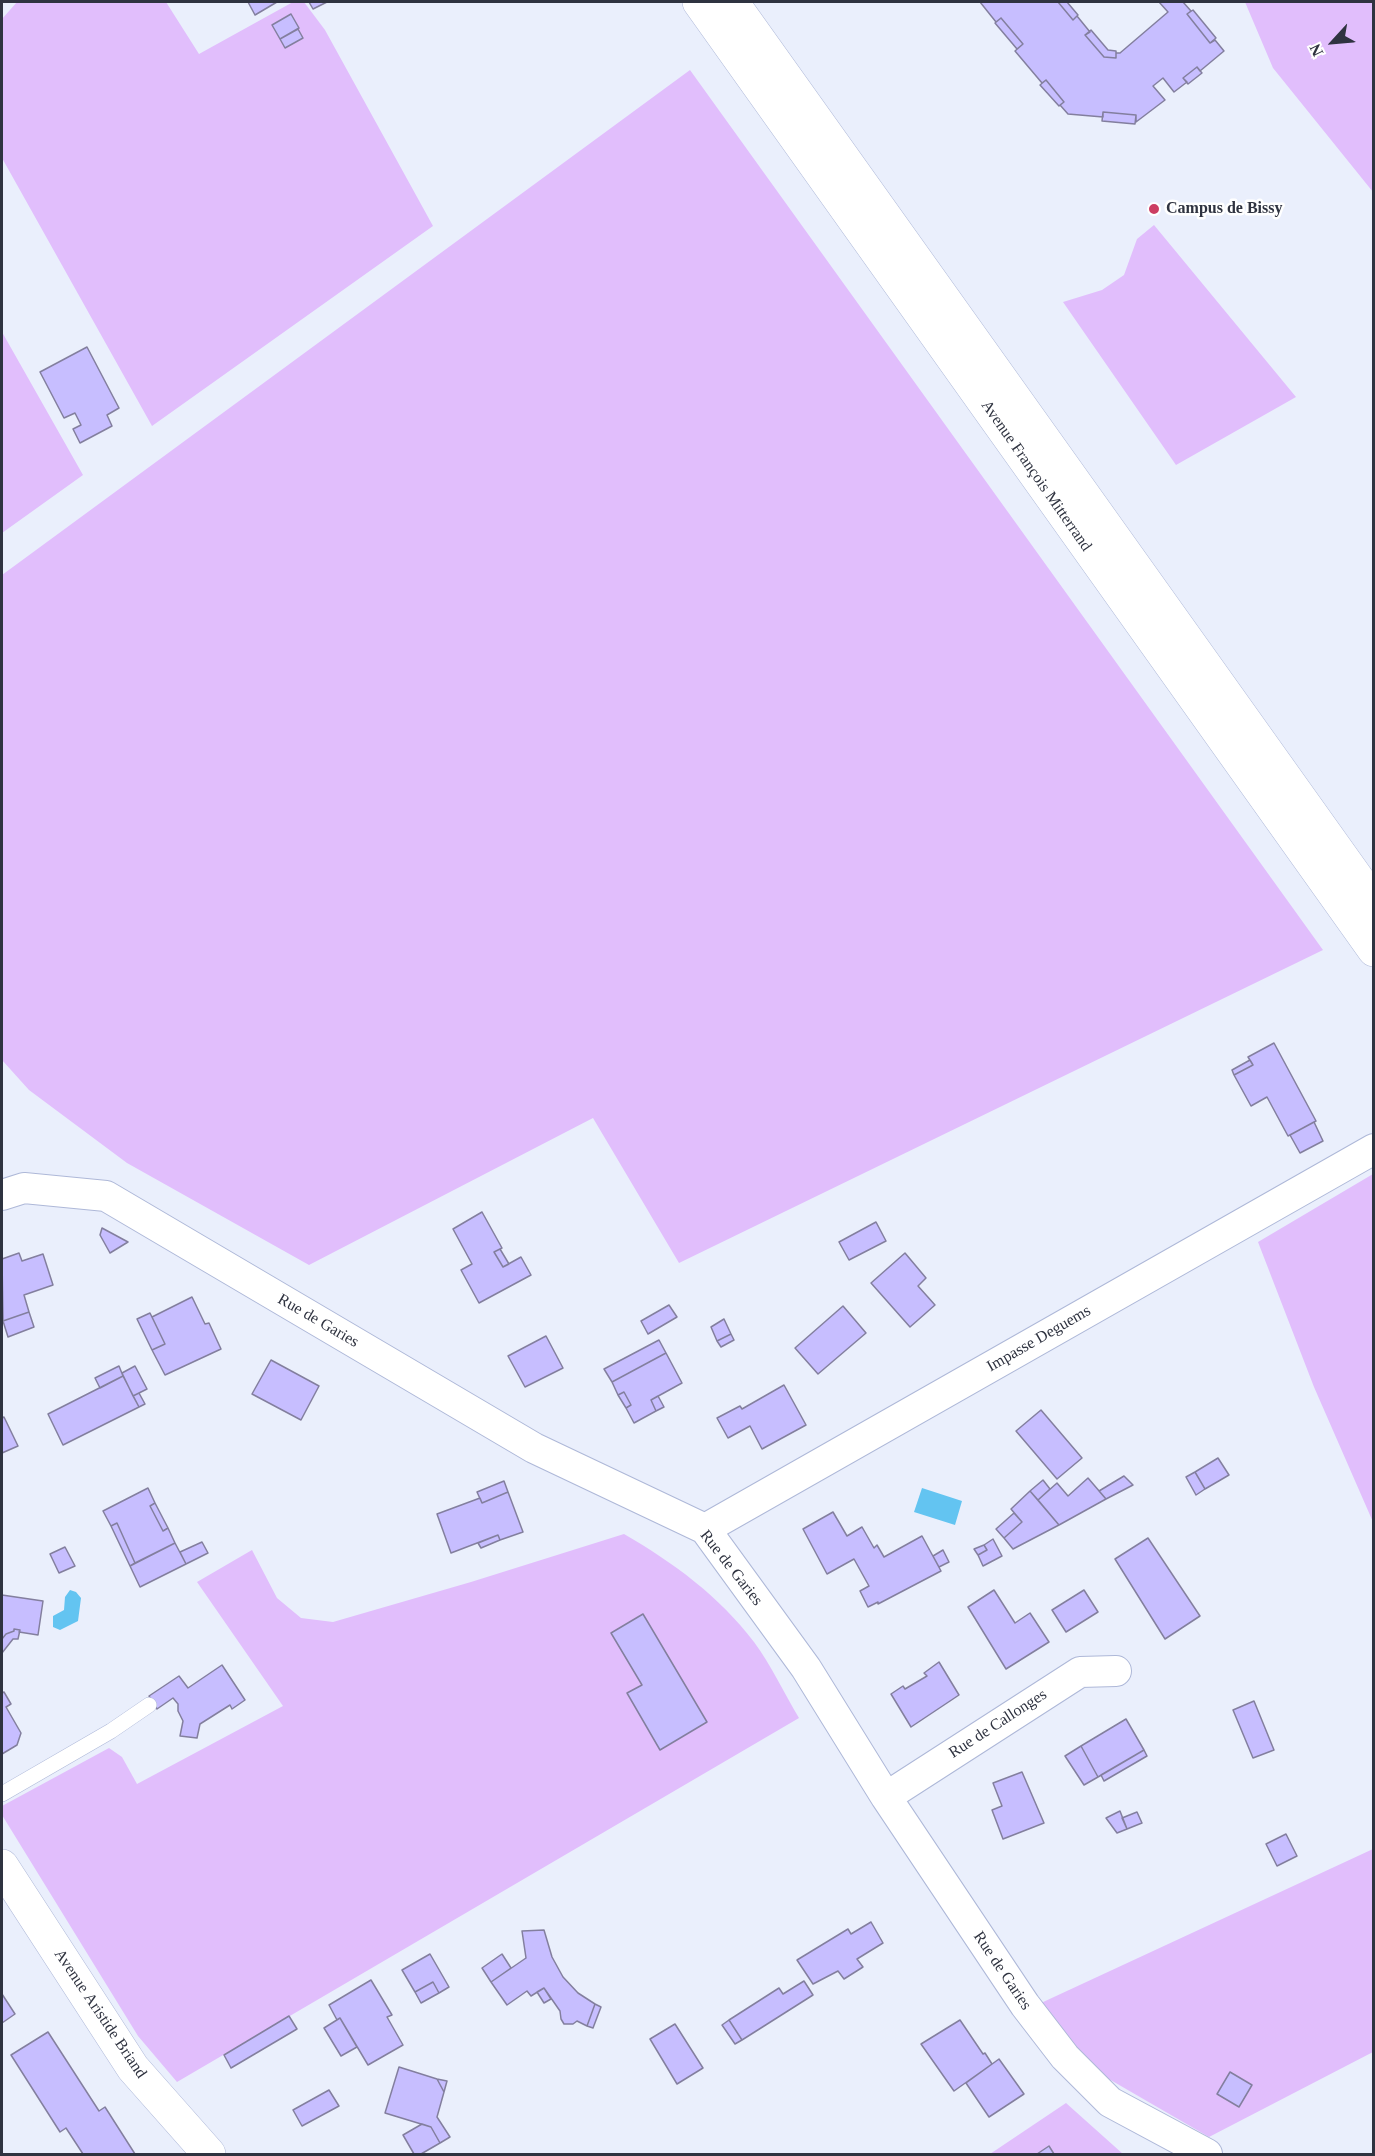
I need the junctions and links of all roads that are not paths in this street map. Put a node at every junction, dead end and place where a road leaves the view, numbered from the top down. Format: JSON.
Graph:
{"nodes":[{"id":1,"x":699,"y":2,"type":"edge"},
{"id":2,"x":732,"y":2,"type":"edge"},
{"id":3,"x":1374,"y":902,"type":"edge"},
{"id":4,"x":1374,"y":950,"type":"edge"},
{"id":5,"x":1374,"y":1149,"type":"edge"},
{"id":6,"x":2,"y":1195,"type":"edge"},
{"id":7,"x":705,"y":1529,"type":"junction"},
{"id":8,"x":1116,"y":1671,"type":"dead end"},
{"id":9,"x":149,"y":1705,"type":"dead end"},
{"id":10,"x":2,"y":1794,"type":"edge"},
{"id":11,"x":886,"y":1797,"type":"junction"},
{"id":12,"x":2,"y":1866,"type":"edge"},
{"id":13,"x":208,"y":2154,"type":"edge"},
{"id":14,"x":1207,"y":2154,"type":"edge"}],
"edges":[{"from":1,"to":4,"type":"main road","name":"Avenue François Mitterrand"},
{"from":2,"to":3,"type":"main road","name":"Avenue François Mitterrand"},
{"from":5,"to":7,"type":"street","name":"Impasse Deguems"},
{"from":6,"to":7,"type":"street","name":"Rue de Garies"},
{"from":7,"to":11,"type":"street","name":"Rue de Garies"},
{"from":8,"to":11,"type":"street","name":"Rue de Callonges"},
{"from":9,"to":10,"type":"lane"},
{"from":11,"to":14,"type":"street","name":"Rue de Garies"},
{"from":12,"to":13,"type":"main road","name":"Avenue Aristide Briand"}]}
